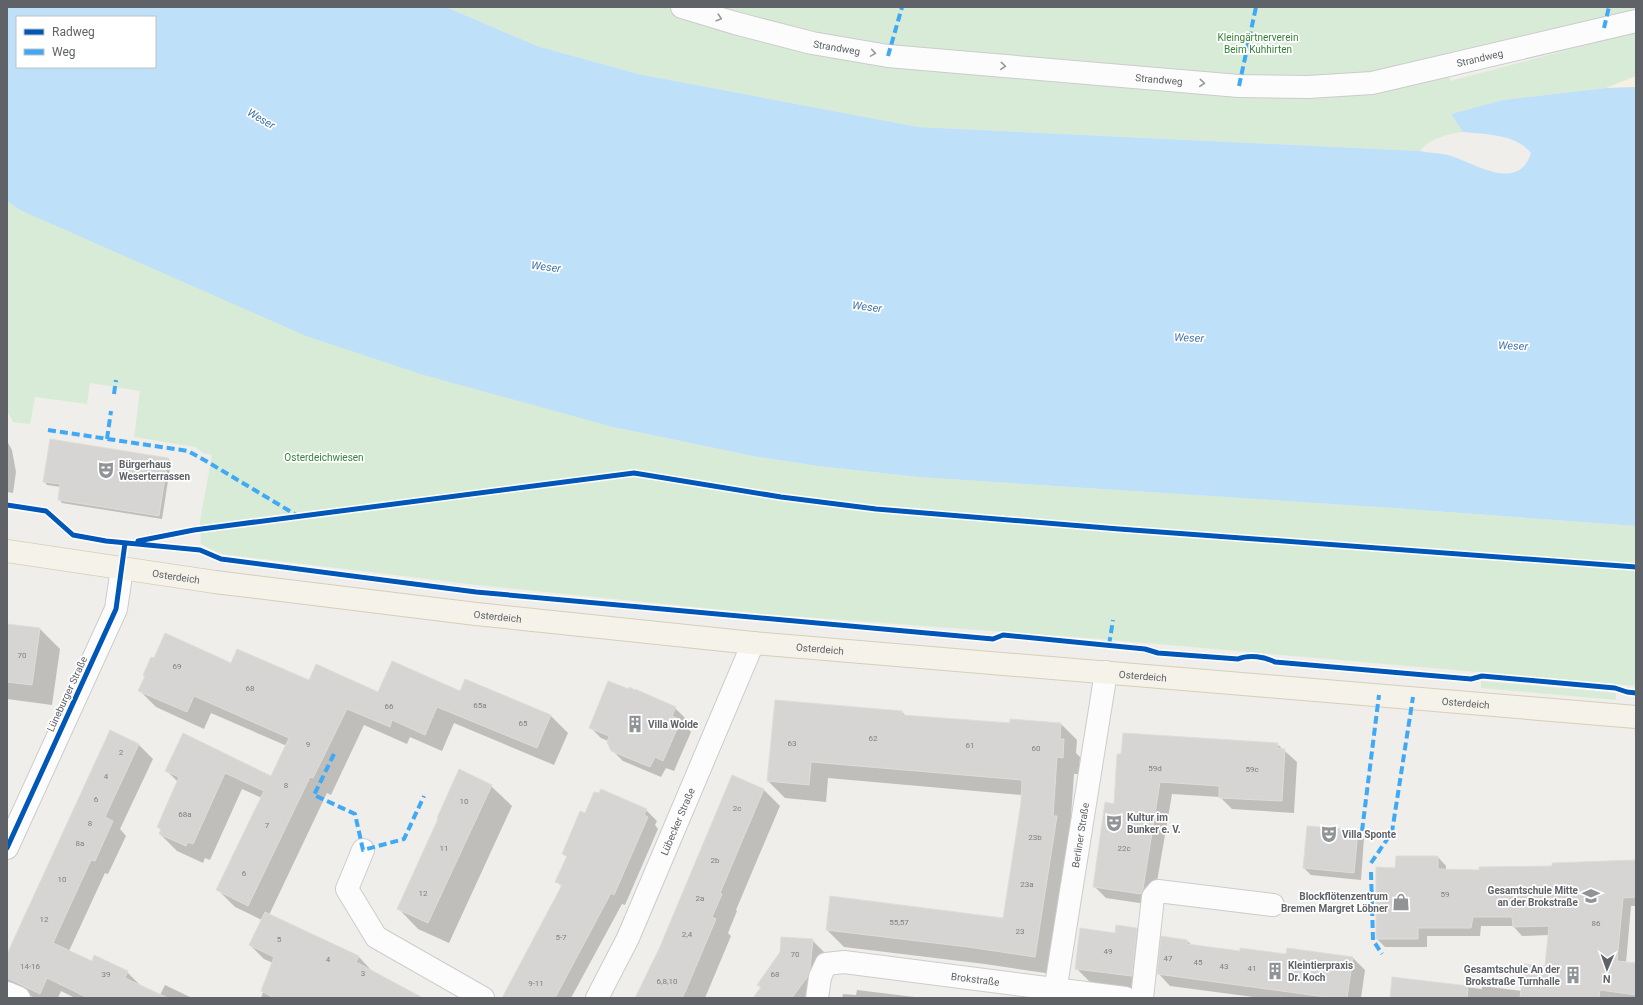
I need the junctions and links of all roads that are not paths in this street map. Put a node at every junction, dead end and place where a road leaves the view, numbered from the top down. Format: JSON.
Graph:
{"nodes":[{"id":1,"x":682,"y":7,"type":"edge"},
{"id":2,"x":1636,"y":21,"type":"edge"},
{"id":3,"x":7,"y":551,"type":"edge"},
{"id":4,"x":122,"y":569,"type":"junction"},
{"id":5,"x":753,"y":643,"type":"junction"},
{"id":6,"x":1106,"y":672,"type":"junction"},
{"id":7,"x":1636,"y":717,"type":"edge"},
{"id":8,"x":12,"y":822,"type":"edge"},
{"id":9,"x":7,"y":848,"type":"edge"},
{"id":10,"x":363,"y":850,"type":"dead end"},
{"id":11,"x":1273,"y":905,"type":"dead end"},
{"id":12,"x":7,"y":993,"type":"edge"},
{"id":13,"x":1054,"y":994,"type":"edge"},
{"id":14,"x":19,"y":998,"type":"edge"},
{"id":15,"x":483,"y":998,"type":"edge"},
{"id":16,"x":597,"y":998,"type":"edge"},
{"id":17,"x":817,"y":998,"type":"edge"},
{"id":18,"x":1125,"y":998,"type":"edge"},
{"id":19,"x":1142,"y":998,"type":"edge"}],
"edges":[{"from":1,"to":2,"type":"street","name":"Strandweg","one_way":true},
{"from":3,"to":4,"type":"main road","name":"Osterdeich"},
{"from":4,"to":5,"type":"main road","name":"Osterdeich"},
{"from":4,"to":8,"type":"street","name":"Lüneburger Straße"},
{"from":5,"to":6,"type":"main road","name":"Osterdeich"},
{"from":5,"to":16,"type":"street","name":"Lübecker Straße"},
{"from":6,"to":7,"type":"main road","name":"Osterdeich"},
{"from":6,"to":13,"type":"street","name":"Berliner Straße"},
{"from":8,"to":9,"type":"street","name":"Lüneburger Straße"},
{"from":10,"to":15,"type":"street"},
{"from":11,"to":19,"type":"street"},
{"from":12,"to":14,"type":"street"},
{"from":13,"to":17,"type":"street","name":"Brokstraße"},
{"from":13,"to":18,"type":"street","name":"Brokstraße"}]}
